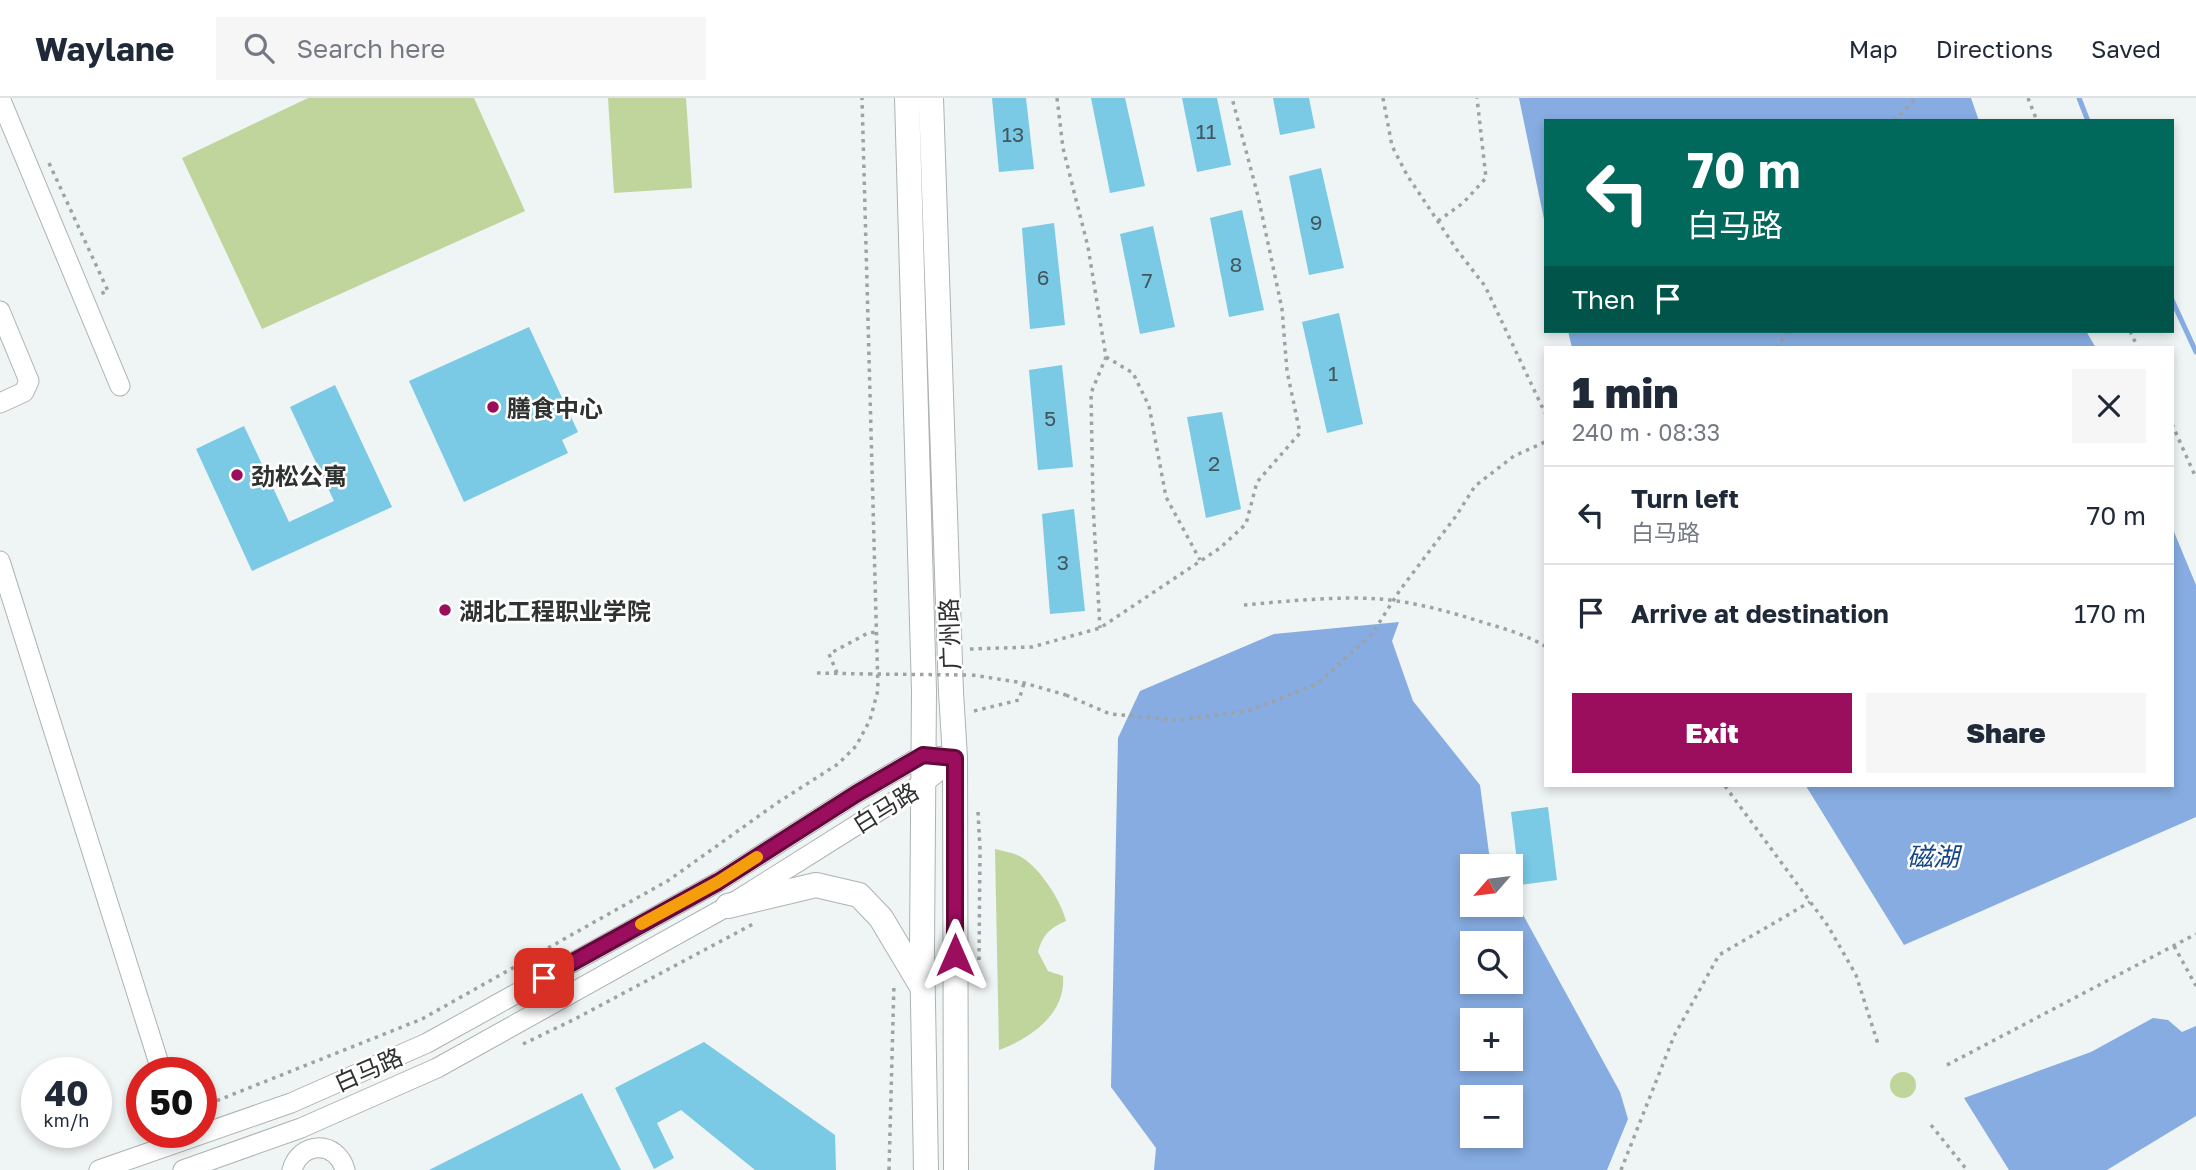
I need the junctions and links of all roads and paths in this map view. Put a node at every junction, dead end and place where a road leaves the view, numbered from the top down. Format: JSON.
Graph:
{"nodes":[{"id":1,"x":0,"y":98,"type":"edge"},
{"id":2,"x":862,"y":98,"type":"edge"},
{"id":3,"x":907,"y":98,"type":"edge"},
{"id":4,"x":931,"y":98,"type":"edge"},
{"id":5,"x":1057,"y":98,"type":"edge"},
{"id":6,"x":1232,"y":98,"type":"edge"},
{"id":7,"x":1383,"y":98,"type":"edge"},
{"id":8,"x":1477,"y":98,"type":"edge"},
{"id":9,"x":1916,"y":98,"type":"edge"},
{"id":10,"x":2028,"y":98,"type":"edge"},
{"id":11,"x":1896,"y":119,"type":"edge"},
{"id":12,"x":2036,"y":119,"type":"edge"},
{"id":13,"x":48,"y":160,"type":"dead end"},
{"id":14,"x":1438,"y":221,"type":"junction"},
{"id":15,"x":85,"y":301,"type":"junction"},
{"id":16,"x":0,"y":311,"type":"edge"},
{"id":17,"x":1106,"y":357,"type":"junction"},
{"id":18,"x":120,"y":386,"type":"dead end"},
{"id":19,"x":0,"y":402,"type":"edge"},
{"id":20,"x":1544,"y":411,"type":"edge"},
{"id":21,"x":2174,"y":428,"type":"edge"},
{"id":22,"x":1544,"y":442,"type":"edge"},
{"id":23,"x":2196,"y":478,"type":"edge"},
{"id":24,"x":0,"y":561,"type":"edge"},
{"id":25,"x":1200,"y":561,"type":"junction"},
{"id":26,"x":1244,"y":605,"type":"dead end"},
{"id":27,"x":1100,"y":628,"type":"junction"},
{"id":28,"x":876,"y":632,"type":"junction"},
{"id":29,"x":1544,"y":645,"type":"edge"},
{"id":30,"x":950,"y":649,"type":"junction"},
{"id":31,"x":817,"y":673,"type":"dead end"},
{"id":32,"x":837,"y":673,"type":"junction"},
{"id":33,"x":1024,"y":683,"type":"junction"},
{"id":34,"x":971,"y":712,"type":"dead end"},
{"id":35,"x":923,"y":755,"type":"junction"},
{"id":36,"x":955,"y":758,"type":"junction"},
{"id":37,"x":925,"y":782,"type":"junction"},
{"id":38,"x":1727,"y":787,"type":"edge"},
{"id":39,"x":1810,"y":902,"type":"junction"},
{"id":40,"x":728,"y":906,"type":"junction"},
{"id":41,"x":2196,"y":934,"type":"edge"},
{"id":42,"x":2174,"y":946,"type":"junction"},
{"id":43,"x":894,"y":978,"type":"dead end"},
{"id":44,"x":2196,"y":986,"type":"edge"},
{"id":45,"x":922,"y":988,"type":"junction"},
{"id":46,"x":1878,"y":1044,"type":"dead end"},
{"id":47,"x":157,"y":1057,"type":"edge"},
{"id":48,"x":1947,"y":1065,"type":"dead end"},
{"id":49,"x":217,"y":1101,"type":"edge"},
{"id":50,"x":1931,"y":1125,"type":"dead end"},
{"id":51,"x":217,"y":1126,"type":"edge"},
{"id":52,"x":155,"y":1148,"type":"edge"},
{"id":53,"x":185,"y":1148,"type":"edge"},
{"id":54,"x":288,"y":1164,"type":"edge"},
{"id":55,"x":188,"y":1168,"type":"edge"},
{"id":56,"x":99,"y":1170,"type":"edge"},
{"id":57,"x":345,"y":1170,"type":"edge"},
{"id":58,"x":889,"y":1170,"type":"edge"},
{"id":59,"x":926,"y":1170,"type":"edge"},
{"id":60,"x":956,"y":1170,"type":"edge"},
{"id":61,"x":1621,"y":1170,"type":"edge"},
{"id":62,"x":1967,"y":1170,"type":"edge"}],
"edges":[{"from":1,"to":15,"type":"street"},
{"from":2,"to":28,"type":"path"},
{"from":3,"to":35,"type":"main road","name":"广州路"},
{"from":4,"to":30,"type":"main road","name":"广州路"},
{"from":5,"to":17,"type":"path"},
{"from":6,"to":25,"type":"path"},
{"from":7,"to":14,"type":"path"},
{"from":8,"to":14,"type":"path"},
{"from":9,"to":11,"type":"path"},
{"from":10,"to":12,"type":"path"},
{"from":13,"to":15,"type":"path"},
{"from":14,"to":20,"type":"path"},
{"from":15,"to":18,"type":"street"},
{"from":16,"to":19,"type":"street"},
{"from":17,"to":25,"type":"path"},
{"from":17,"to":27,"type":"path"},
{"from":21,"to":23,"type":"path"},
{"from":22,"to":33,"type":"path","bridge":true},
{"from":24,"to":47,"type":"street"},
{"from":25,"to":27,"type":"path"},
{"from":26,"to":29,"type":"path"},
{"from":27,"to":30,"type":"path"},
{"from":28,"to":32,"type":"path"},
{"from":28,"to":49,"type":"path"},
{"from":30,"to":36,"type":"main road","name":"广州路"},
{"from":31,"to":32,"type":"path"},
{"from":32,"to":33,"type":"path","bridge":true},
{"from":33,"to":34,"type":"path"},
{"from":35,"to":36,"type":"street","name":"白马路"},
{"from":35,"to":37,"type":"main road","name":"广州路"},
{"from":35,"to":51,"type":"street","name":"白马路"},
{"from":36,"to":37,"type":"street","name":"白马路"},
{"from":36,"to":60,"type":"main road","name":"广州路"},
{"from":37,"to":40,"type":"street","name":"白马路"},
{"from":37,"to":45,"type":"main road","name":"广州路"},
{"from":38,"to":39,"type":"path"},
{"from":39,"to":46,"type":"path"},
{"from":39,"to":61,"type":"path"},
{"from":40,"to":45,"type":"main road"},
{"from":40,"to":55,"type":"street","name":"白马路"},
{"from":41,"to":42,"type":"path"},
{"from":42,"to":44,"type":"path"},
{"from":42,"to":48,"type":"path"},
{"from":43,"to":58,"type":"path"},
{"from":45,"to":59,"type":"main road","name":"广州路"},
{"from":50,"to":62,"type":"path"},
{"from":52,"to":56,"type":"street","name":"白马路"},
{"from":53,"to":55,"type":"street"},
{"from":54,"to":57,"type":"street"}]}
